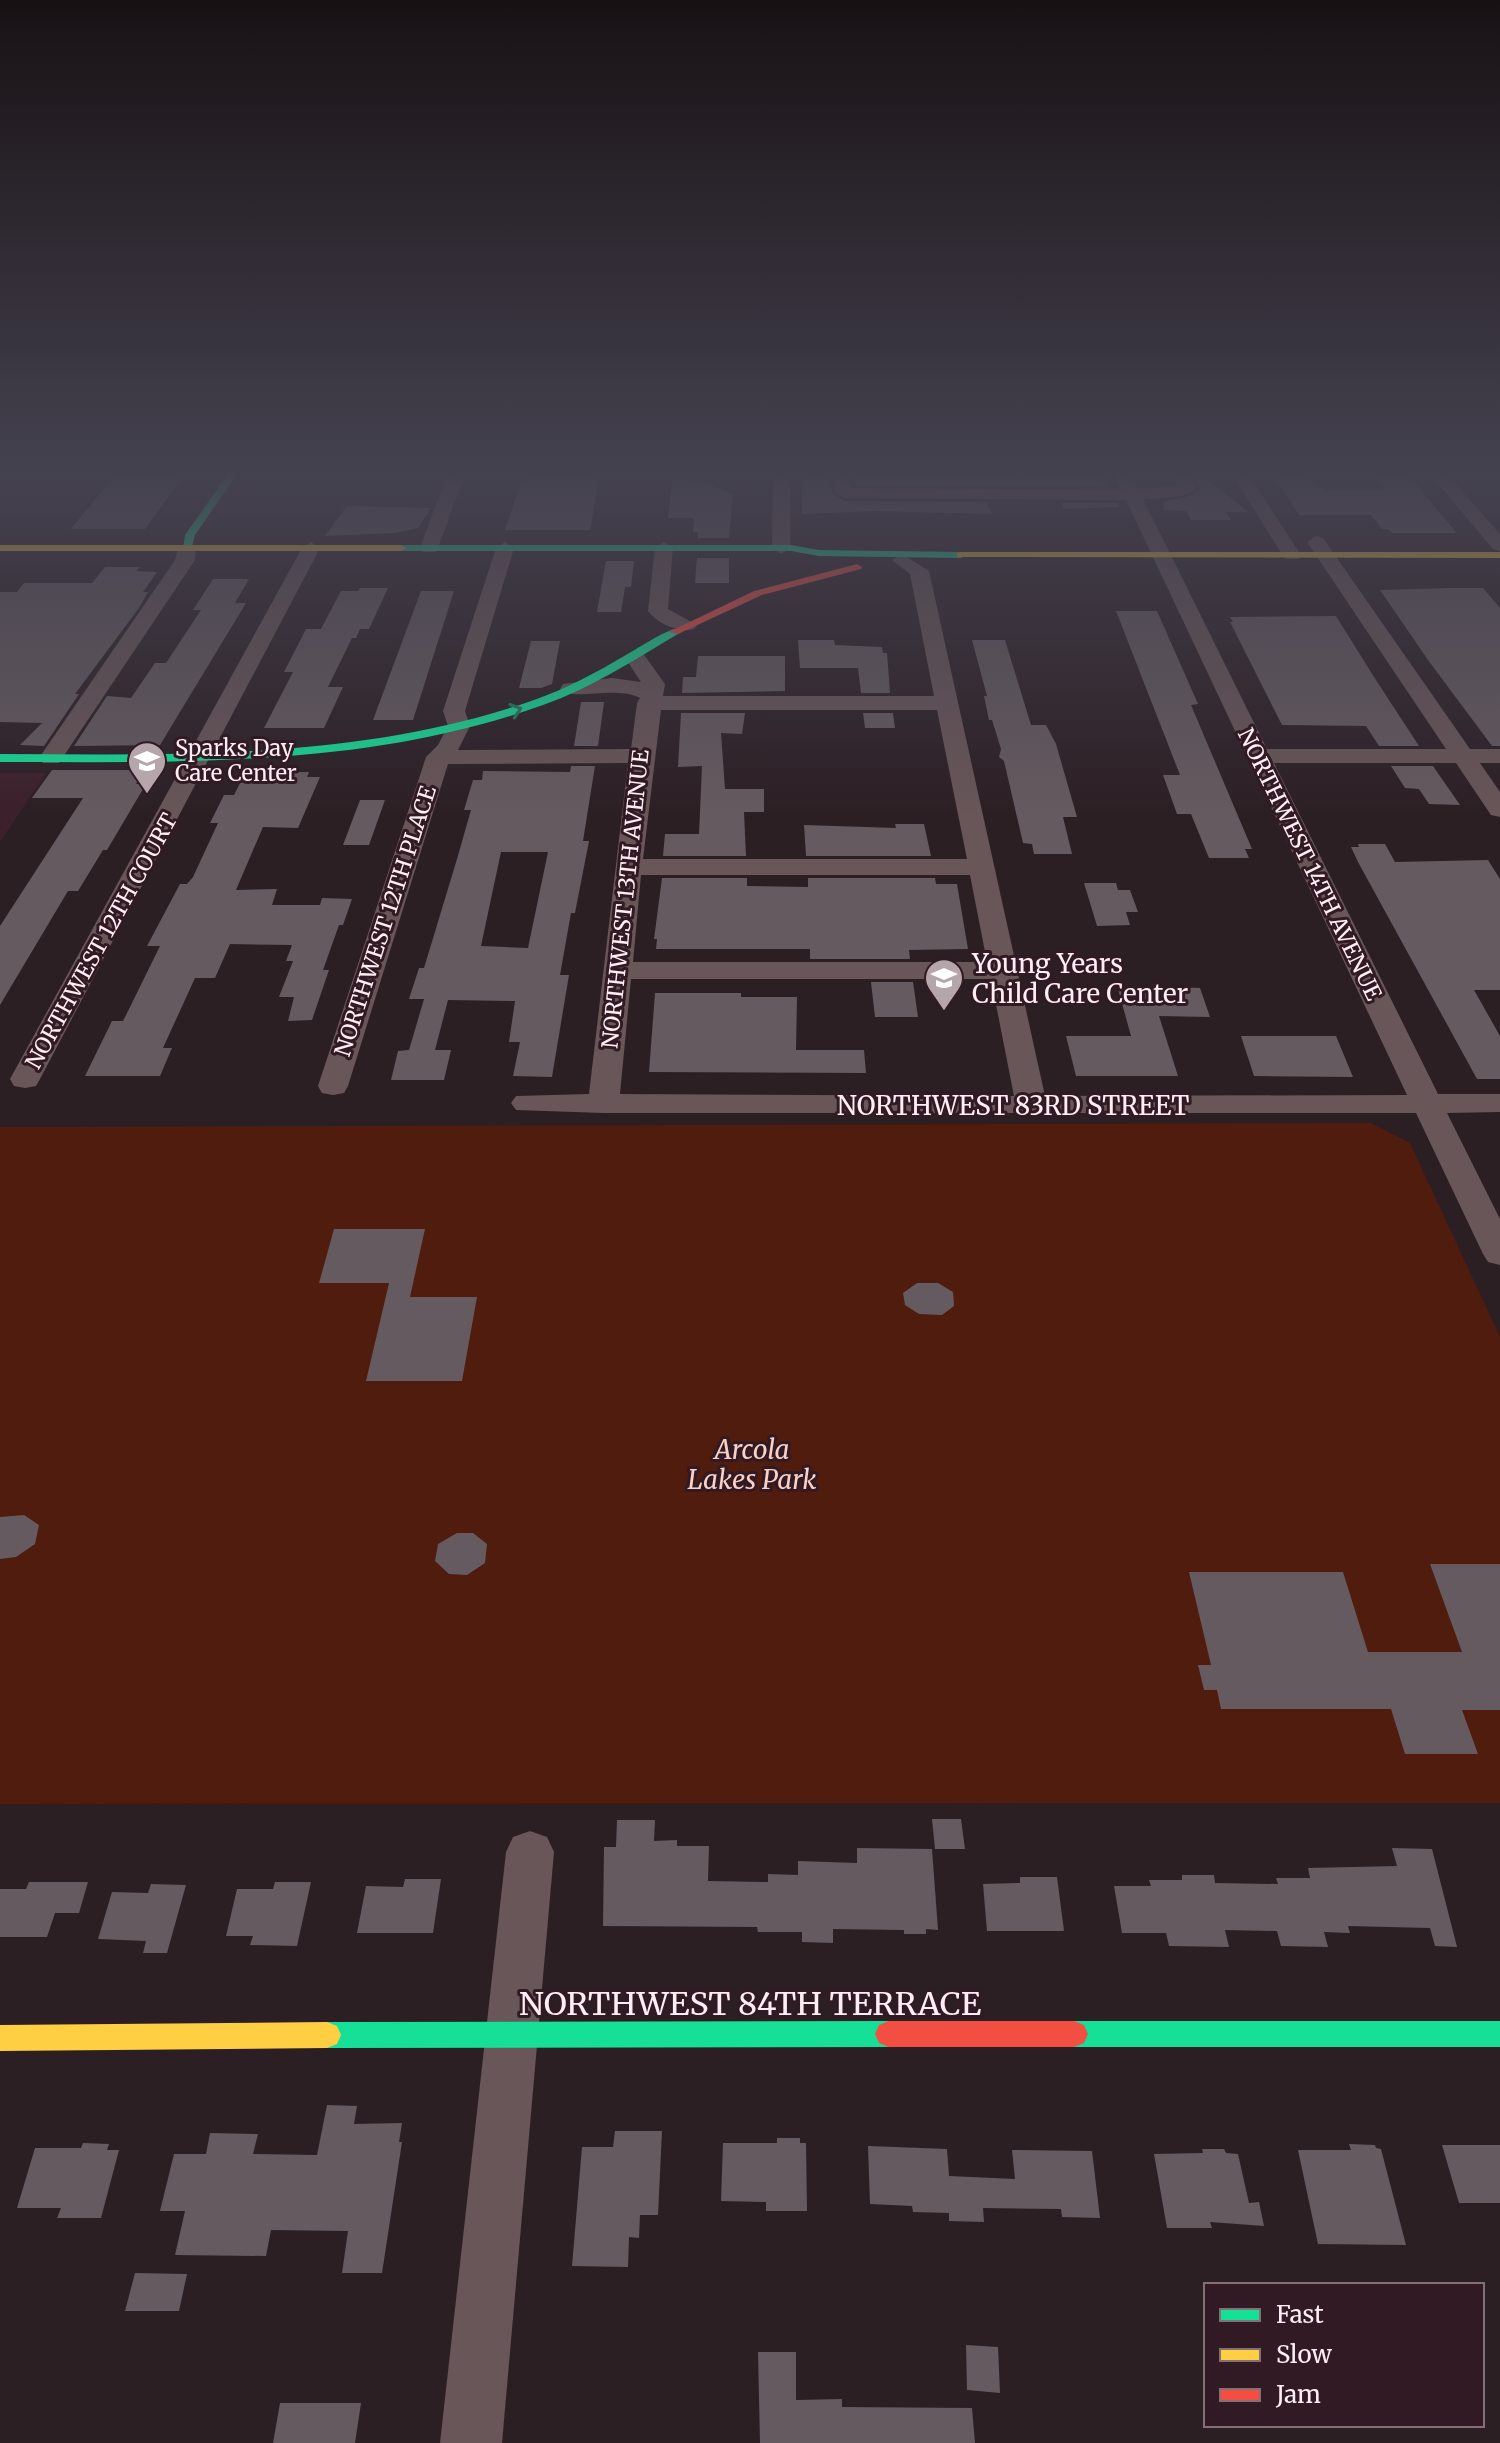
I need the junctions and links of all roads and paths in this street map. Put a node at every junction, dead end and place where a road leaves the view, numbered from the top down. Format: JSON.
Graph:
{"nodes":[{"id":1,"x":166,"y":588,"type":"edge"},
{"id":2,"x":290,"y":588,"type":"edge"},
{"id":3,"x":492,"y":588,"type":"edge"},
{"id":4,"x":660,"y":588,"type":"edge"},
{"id":5,"x":773,"y":588,"type":"edge"},
{"id":6,"x":922,"y":588,"type":"edge"},
{"id":7,"x":1179,"y":588,"type":"edge"},
{"id":8,"x":1349,"y":588,"type":"edge"},
{"id":9,"x":687,"y":625,"type":"junction"},
{"id":10,"x":635,"y":656,"type":"junction"},
{"id":11,"x":571,"y":689,"type":"junction"},
{"id":12,"x":650,"y":699,"type":"junction"},
{"id":13,"x":944,"y":703,"type":"junction"},
{"id":14,"x":459,"y":726,"type":"junction"},
{"id":15,"x":385,"y":741,"type":"junction"},
{"id":16,"x":641,"y":756,"type":"junction"},
{"id":17,"x":1258,"y":756,"type":"junction"},
{"id":18,"x":1464,"y":756,"type":"junction"},
{"id":19,"x":1500,"y":756,"type":"edge"},
{"id":20,"x":199,"y":757,"type":"junction"},
{"id":21,"x":438,"y":757,"type":"junction"},
{"id":22,"x":0,"y":758,"type":"edge"},
{"id":23,"x":51,"y":758,"type":"junction"},
{"id":24,"x":1500,"y":810,"type":"edge"},
{"id":25,"x":628,"y":867,"type":"junction"},
{"id":26,"x":982,"y":867,"type":"junction"},
{"id":27,"x":618,"y":970,"type":"junction"},
{"id":28,"x":1002,"y":971,"type":"junction"},
{"id":29,"x":25,"y":1079,"type":"dead end"},
{"id":30,"x":333,"y":1086,"type":"dead end"},
{"id":31,"x":527,"y":1103,"type":"dead end"},
{"id":32,"x":1426,"y":1103,"type":"junction"},
{"id":33,"x":1500,"y":1103,"type":"edge"},
{"id":34,"x":603,"y":1104,"type":"junction"},
{"id":35,"x":1031,"y":1104,"type":"junction"},
{"id":36,"x":1500,"y":1254,"type":"edge"},
{"id":37,"x":530,"y":1852,"type":"dead end"},
{"id":38,"x":514,"y":2034,"type":"junction"},
{"id":39,"x":1500,"y":2034,"type":"edge"},
{"id":40,"x":0,"y":2038,"type":"edge"},
{"id":41,"x":471,"y":2443,"type":"edge"}],
"edges":[{"from":1,"to":23,"type":"street"},
{"from":2,"to":20,"type":"street","name":"NORTHWEST 12TH COURT"},
{"from":3,"to":14,"type":"street"},
{"from":4,"to":9,"type":"street"},
{"from":5,"to":9,"type":"main road"},
{"from":6,"to":13,"type":"street"},
{"from":7,"to":17,"type":"street","name":"NORTHWEST 14TH AVENUE"},
{"from":8,"to":18,"type":"street"},
{"from":9,"to":10,"type":"main road"},
{"from":10,"to":11,"type":"main road"},
{"from":10,"to":12,"type":"street"},
{"from":11,"to":12,"type":"street"},
{"from":14,"to":11,"type":"main road","one_way":true},
{"from":12,"to":13,"type":"street"},
{"from":12,"to":16,"type":"street","name":"NORTHWEST 13TH AVENUE"},
{"from":13,"to":26,"type":"street"},
{"from":14,"to":15,"type":"main road"},
{"from":14,"to":21,"type":"street","name":"NORTHWEST 12TH PLACE"},
{"from":15,"to":20,"type":"main road"},
{"from":15,"to":21,"type":"street","name":"NORTHWEST 12TH PLACE"},
{"from":16,"to":21,"type":"street"},
{"from":16,"to":25,"type":"street","name":"NORTHWEST 13TH AVENUE"},
{"from":17,"to":18,"type":"street"},
{"from":17,"to":32,"type":"street","name":"NORTHWEST 14TH AVENUE"},
{"from":18,"to":19,"type":"street"},
{"from":18,"to":24,"type":"street"},
{"from":20,"to":23,"type":"main road"},
{"from":20,"to":29,"type":"street","name":"NORTHWEST 12TH COURT"},
{"from":21,"to":30,"type":"street","name":"NORTHWEST 12TH PLACE"},
{"from":22,"to":23,"type":"main road"},
{"from":25,"to":26,"type":"street"},
{"from":25,"to":27,"type":"street","name":"NORTHWEST 13TH AVENUE"},
{"from":26,"to":28,"type":"street"},
{"from":27,"to":28,"type":"street"},
{"from":27,"to":34,"type":"street","name":"NORTHWEST 13TH AVENUE"},
{"from":28,"to":35,"type":"street"},
{"from":31,"to":34,"type":"street","name":"NORTHWEST 83RD STREET"},
{"from":32,"to":33,"type":"street","name":"NORTHWEST 83RD STREET"},
{"from":32,"to":35,"type":"street","name":"NORTHWEST 83RD STREET"},
{"from":32,"to":36,"type":"street","name":"NORTHWEST 14TH AVENUE"},
{"from":34,"to":35,"type":"street","name":"NORTHWEST 83RD STREET"},
{"from":37,"to":38,"type":"street"},
{"from":38,"to":39,"type":"main road","name":"NORTHWEST 84TH TERRACE"},
{"from":38,"to":40,"type":"main road","name":"NORTHWEST 84TH TERRACE"},
{"from":38,"to":41,"type":"street"}]}
